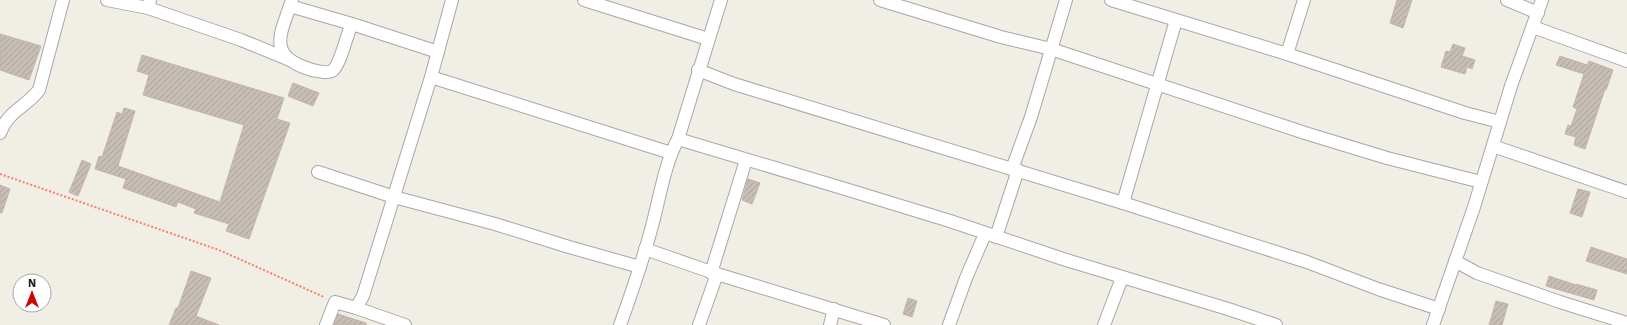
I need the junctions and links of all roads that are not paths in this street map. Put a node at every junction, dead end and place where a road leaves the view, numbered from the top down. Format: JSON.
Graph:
{"nodes":[{"id":1,"x":63,"y":0,"type":"edge"},
{"id":2,"x":107,"y":0,"type":"edge"},
{"id":3,"x":452,"y":0,"type":"edge"},
{"id":4,"x":584,"y":0,"type":"edge"},
{"id":5,"x":721,"y":0,"type":"edge"},
{"id":6,"x":880,"y":0,"type":"edge"},
{"id":7,"x":1066,"y":0,"type":"edge"},
{"id":8,"x":1111,"y":0,"type":"edge"},
{"id":9,"x":1304,"y":0,"type":"edge"},
{"id":10,"x":1508,"y":0,"type":"edge"},
{"id":11,"x":1542,"y":0,"type":"edge"},
{"id":12,"x":291,"y":3,"type":"edge"},
{"id":13,"x":149,"y":4,"type":"edge"},
{"id":14,"x":1538,"y":13,"type":"junction"},
{"id":15,"x":1176,"y":20,"type":"junction"},
{"id":16,"x":352,"y":24,"type":"junction"},
{"id":17,"x":1533,"y":27,"type":"junction"},
{"id":18,"x":708,"y":39,"type":"junction"},
{"id":19,"x":1052,"y":49,"type":"junction"},
{"id":20,"x":438,"y":52,"type":"junction"},
{"id":21,"x":1287,"y":54,"type":"junction"},
{"id":22,"x":290,"y":61,"type":"junction"},
{"id":23,"x":1627,"y":61,"type":"edge"},
{"id":24,"x":698,"y":70,"type":"junction"},
{"id":25,"x":431,"y":77,"type":"junction"},
{"id":26,"x":1158,"y":84,"type":"junction"},
{"id":27,"x":1500,"y":122,"type":"junction"},
{"id":28,"x":0,"y":133,"type":"edge"},
{"id":29,"x":678,"y":139,"type":"junction"},
{"id":30,"x":1493,"y":146,"type":"junction"},
{"id":31,"x":671,"y":153,"type":"junction"},
{"id":32,"x":746,"y":160,"type":"junction"},
{"id":33,"x":1015,"y":169,"type":"junction"},
{"id":34,"x":318,"y":172,"type":"dead end"},
{"id":35,"x":1481,"y":182,"type":"junction"},
{"id":36,"x":1627,"y":192,"type":"edge"},
{"id":37,"x":394,"y":197,"type":"junction"},
{"id":38,"x":1123,"y":203,"type":"junction"},
{"id":39,"x":991,"y":236,"type":"junction"},
{"id":40,"x":645,"y":249,"type":"junction"},
{"id":41,"x":1456,"y":261,"type":"junction"},
{"id":42,"x":640,"y":267,"type":"junction"},
{"id":43,"x":714,"y":274,"type":"junction"},
{"id":44,"x":1122,"y":278,"type":"junction"},
{"id":45,"x":356,"y":308,"type":"junction"},
{"id":46,"x":834,"y":309,"type":"junction"},
{"id":47,"x":1438,"y":309,"type":"junction"},
{"id":48,"x":1627,"y":323,"type":"edge"},
{"id":49,"x":326,"y":325,"type":"edge"},
{"id":50,"x":405,"y":325,"type":"edge"},
{"id":51,"x":620,"y":325,"type":"edge"},
{"id":52,"x":699,"y":325,"type":"edge"},
{"id":53,"x":830,"y":325,"type":"edge"},
{"id":54,"x":884,"y":325,"type":"edge"},
{"id":55,"x":949,"y":325,"type":"edge"},
{"id":56,"x":1104,"y":325,"type":"edge"},
{"id":57,"x":1276,"y":325,"type":"edge"},
{"id":58,"x":1433,"y":325,"type":"edge"}],
"edges":[{"from":1,"to":28,"type":"street"},
{"from":2,"to":13,"type":"street"},
{"from":3,"to":20,"type":"street"},
{"from":4,"to":18,"type":"street"},
{"from":5,"to":18,"type":"street"},
{"from":6,"to":19,"type":"street"},
{"from":7,"to":19,"type":"street"},
{"from":8,"to":15,"type":"street"},
{"from":9,"to":21,"type":"street"},
{"from":10,"to":14,"type":"street"},
{"from":11,"to":14,"type":"street"},
{"from":12,"to":16,"type":"street"},
{"from":12,"to":22,"type":"street"},
{"from":13,"to":22,"type":"street"},
{"from":14,"to":17,"type":"street"},
{"from":15,"to":21,"type":"street"},
{"from":15,"to":26,"type":"street"},
{"from":16,"to":20,"type":"street"},
{"from":16,"to":22,"type":"street"},
{"from":17,"to":23,"type":"street"},
{"from":17,"to":27,"type":"street"},
{"from":18,"to":24,"type":"street"},
{"from":19,"to":26,"type":"street"},
{"from":19,"to":33,"type":"street"},
{"from":20,"to":25,"type":"street"},
{"from":21,"to":27,"type":"street"},
{"from":24,"to":29,"type":"street"},
{"from":24,"to":33,"type":"street"},
{"from":25,"to":31,"type":"street"},
{"from":25,"to":37,"type":"street"},
{"from":26,"to":35,"type":"street"},
{"from":26,"to":38,"type":"street"},
{"from":27,"to":30,"type":"street"},
{"from":29,"to":31,"type":"street"},
{"from":29,"to":32,"type":"street"},
{"from":30,"to":35,"type":"street"},
{"from":30,"to":36,"type":"street"},
{"from":31,"to":40,"type":"street"},
{"from":32,"to":39,"type":"street"},
{"from":32,"to":43,"type":"street"},
{"from":33,"to":38,"type":"street"},
{"from":33,"to":39,"type":"street"},
{"from":34,"to":37,"type":"street"},
{"from":35,"to":41,"type":"street"},
{"from":37,"to":42,"type":"street"},
{"from":37,"to":45,"type":"street"},
{"from":38,"to":47,"type":"street"},
{"from":39,"to":44,"type":"street"},
{"from":39,"to":55,"type":"street"},
{"from":40,"to":42,"type":"street"},
{"from":40,"to":43,"type":"street"},
{"from":41,"to":47,"type":"street"},
{"from":41,"to":48,"type":"street"},
{"from":42,"to":51,"type":"street"},
{"from":43,"to":46,"type":"street"},
{"from":43,"to":52,"type":"street"},
{"from":44,"to":56,"type":"street"},
{"from":44,"to":57,"type":"street"},
{"from":45,"to":49,"type":"street"},
{"from":45,"to":50,"type":"street"},
{"from":46,"to":53,"type":"street"},
{"from":46,"to":54,"type":"street"},
{"from":47,"to":58,"type":"street"}]}
